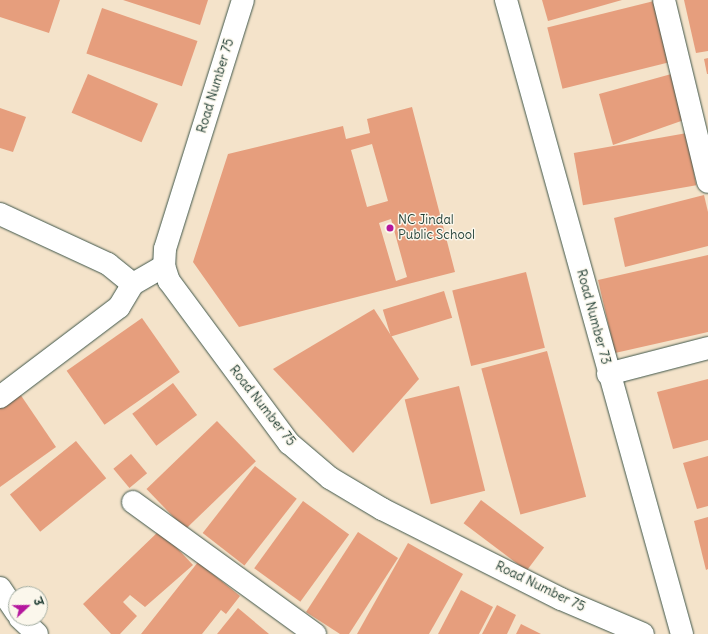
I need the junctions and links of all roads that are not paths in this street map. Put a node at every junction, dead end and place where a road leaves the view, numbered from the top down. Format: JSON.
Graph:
{"nodes":[{"id":1,"x":243,"y":0,"type":"edge"},
{"id":2,"x":506,"y":0,"type":"edge"},
{"id":3,"x":664,"y":0,"type":"edge"},
{"id":4,"x":708,"y":182,"type":"edge"},
{"id":5,"x":0,"y":214,"type":"edge"},
{"id":6,"x":164,"y":266,"type":"junction"},
{"id":7,"x":133,"y":284,"type":"junction"},
{"id":8,"x":708,"y":348,"type":"edge"},
{"id":9,"x":608,"y":374,"type":"junction"},
{"id":10,"x":0,"y":397,"type":"edge"},
{"id":11,"x":133,"y":502,"type":"dead end"},
{"id":12,"x":0,"y":588,"type":"edge"},
{"id":13,"x":8,"y":600,"type":"edge"},
{"id":14,"x":28,"y":626,"type":"edge"},
{"id":15,"x":37,"y":634,"type":"edge"},
{"id":16,"x":315,"y":634,"type":"edge"},
{"id":17,"x":643,"y":634,"type":"edge"},
{"id":18,"x":682,"y":634,"type":"edge"}],
"edges":[{"from":1,"to":6,"type":"street","name":"Road Number 75"},
{"from":2,"to":9,"type":"street","name":"Road Number 73"},
{"from":3,"to":4,"type":"street"},
{"from":5,"to":7,"type":"street"},
{"from":6,"to":7,"type":"street"},
{"from":6,"to":17,"type":"street","name":"Road Number 75"},
{"from":7,"to":10,"type":"street"},
{"from":8,"to":9,"type":"street"},
{"from":9,"to":18,"type":"street","name":"Road Number 73"},
{"from":11,"to":16,"type":"street"},
{"from":12,"to":13,"type":"street"},
{"from":14,"to":15,"type":"street"}]}
